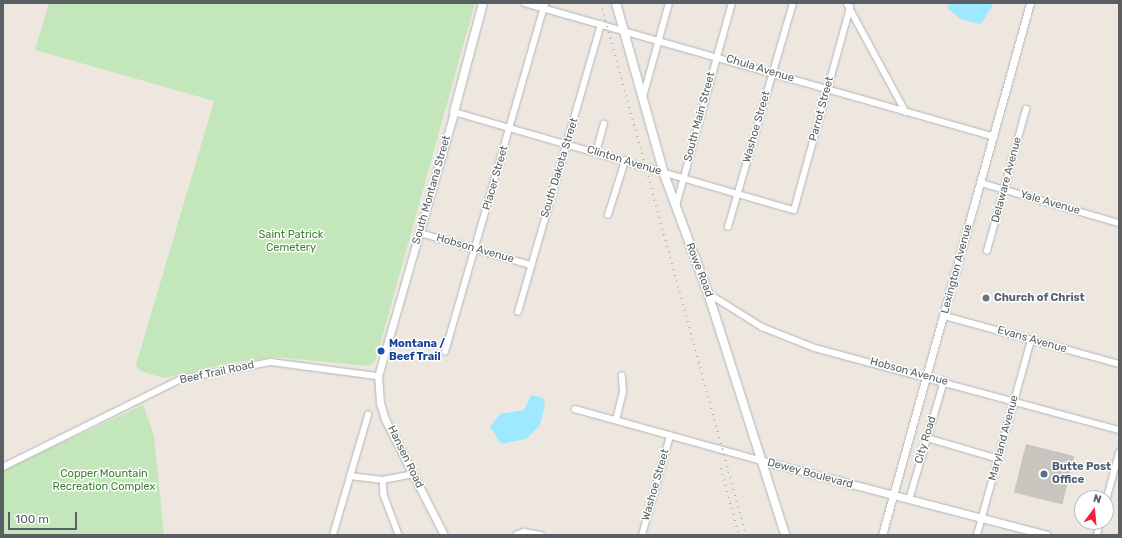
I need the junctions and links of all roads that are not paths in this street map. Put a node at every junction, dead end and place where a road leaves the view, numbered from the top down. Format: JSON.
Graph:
{"nodes":[{"id":1,"x":483,"y":3,"type":"edge"},
{"id":2,"x":525,"y":3,"type":"edge"},
{"id":3,"x":616,"y":3,"type":"edge"},
{"id":4,"x":669,"y":3,"type":"edge"},
{"id":5,"x":732,"y":3,"type":"edge"},
{"id":6,"x":793,"y":3,"type":"edge"},
{"id":7,"x":1030,"y":3,"type":"edge"},
{"id":8,"x":849,"y":5,"type":"edge"},
{"id":9,"x":544,"y":6,"type":"edge"},
{"id":10,"x":601,"y":25,"type":"junction"},
{"id":11,"x":624,"y":31,"type":"junction"},
{"id":12,"x":659,"y":39,"type":"junction"},
{"id":13,"x":717,"y":56,"type":"junction"},
{"id":14,"x":772,"y":72,"type":"junction"},
{"id":15,"x":827,"y":89,"type":"junction"},
{"id":16,"x":642,"y":99,"type":"junction"},
{"id":17,"x":1026,"y":109,"type":"dead end"},
{"id":18,"x":454,"y":112,"type":"junction"},
{"id":19,"x":906,"y":112,"type":"junction"},
{"id":20,"x":604,"y":124,"type":"dead end"},
{"id":21,"x":510,"y":128,"type":"junction"},
{"id":22,"x":994,"y":137,"type":"junction"},
{"id":23,"x":568,"y":145,"type":"junction"},
{"id":24,"x":596,"y":153,"type":"junction"},
{"id":25,"x":625,"y":161,"type":"junction"},
{"id":26,"x":664,"y":174,"type":"junction"},
{"id":27,"x":683,"y":178,"type":"junction"},
{"id":28,"x":981,"y":183,"type":"junction"},
{"id":29,"x":1005,"y":190,"type":"junction"},
{"id":30,"x":738,"y":193,"type":"junction"},
{"id":31,"x":675,"y":208,"type":"junction"},
{"id":32,"x":794,"y":210,"type":"joint"},
{"id":33,"x":608,"y":215,"type":"dead end"},
{"id":34,"x":1119,"y":223,"type":"edge"},
{"id":35,"x":728,"y":227,"type":"dead end"},
{"id":36,"x":420,"y":234,"type":"junction"},
{"id":37,"x":476,"y":249,"type":"junction"},
{"id":38,"x":987,"y":251,"type":"dead end"},
{"id":39,"x":531,"y":265,"type":"junction"},
{"id":40,"x":708,"y":293,"type":"junction"},
{"id":41,"x":518,"y":312,"type":"dead end"},
{"id":42,"x":944,"y":316,"type":"junction"},
{"id":43,"x":1031,"y":340,"type":"junction"},
{"id":44,"x":445,"y":352,"type":"dead end"},
{"id":45,"x":1119,"y":364,"type":"edge"},
{"id":46,"x":378,"y":376,"type":"junction"},
{"id":47,"x":622,"y":376,"type":"dead end"},
{"id":48,"x":927,"y":377,"type":"junction"},
{"id":49,"x":944,"y":382,"type":"junction"},
{"id":50,"x":1015,"y":400,"type":"junction"},
{"id":51,"x":575,"y":409,"type":"dead end"},
{"id":52,"x":368,"y":415,"type":"dead end"},
{"id":53,"x":616,"y":420,"type":"junction"},
{"id":54,"x":1119,"y":430,"type":"edge"},
{"id":55,"x":670,"y":436,"type":"junction"},
{"id":56,"x":926,"y":438,"type":"junction"},
{"id":57,"x":1119,"y":453,"type":"edge"},
{"id":58,"x":999,"y":459,"type":"junction"},
{"id":59,"x":763,"y":461,"type":"junction"},
{"id":60,"x":3,"y":466,"type":"edge"},
{"id":61,"x":413,"y":474,"type":"junction"},
{"id":62,"x":350,"y":476,"type":"junction"},
{"id":63,"x":382,"y":480,"type":"junction"},
{"id":64,"x":1109,"y":490,"type":"edge"},
{"id":65,"x":893,"y":496,"type":"junction"},
{"id":66,"x":909,"y":500,"type":"junction"},
{"id":67,"x":982,"y":517,"type":"junction"},
{"id":68,"x":333,"y":535,"type":"edge"},
{"id":69,"x":399,"y":535,"type":"edge"},
{"id":70,"x":444,"y":535,"type":"edge"},
{"id":71,"x":516,"y":535,"type":"edge"},
{"id":72,"x":541,"y":535,"type":"edge"},
{"id":73,"x":642,"y":535,"type":"edge"},
{"id":74,"x":785,"y":535,"type":"edge"},
{"id":75,"x":882,"y":535,"type":"edge"},
{"id":76,"x":977,"y":535,"type":"edge"},
{"id":77,"x":1047,"y":535,"type":"edge"}],
"edges":[{"from":1,"to":18,"type":"main road","name":"South Montana Street"},
{"from":2,"to":9,"type":"street","name":"Chula Avenue"},
{"from":3,"to":11,"type":"main road","name":"Rowe Road"},
{"from":4,"to":12,"type":"street"},
{"from":5,"to":13,"type":"street","name":"South Main Street"},
{"from":6,"to":14,"type":"street","name":"Washoe Street"},
{"from":7,"to":22,"type":"street","name":"Lexington Avenue"},
{"from":8,"to":15,"type":"street","name":"Parrot Street"},
{"from":8,"to":19,"type":"street"},
{"from":9,"to":10,"type":"street","name":"Chula Avenue"},
{"from":9,"to":21,"type":"street","name":"Placer Street"},
{"from":10,"to":11,"type":"street","name":"Chula Avenue"},
{"from":10,"to":23,"type":"street","name":"South Dakota Street"},
{"from":11,"to":12,"type":"street","name":"Chula Avenue"},
{"from":11,"to":16,"type":"main road","name":"Rowe Road"},
{"from":12,"to":13,"type":"street","name":"Chula Avenue"},
{"from":12,"to":16,"type":"street"},
{"from":13,"to":14,"type":"street","name":"Chula Avenue"},
{"from":13,"to":27,"type":"street","name":"South Main Street"},
{"from":14,"to":15,"type":"street","name":"Chula Avenue"},
{"from":14,"to":30,"type":"street","name":"Washoe Street"},
{"from":15,"to":19,"type":"street","name":"Chula Avenue"},
{"from":15,"to":32,"type":"street","name":"Parrot Street"},
{"from":16,"to":26,"type":"main road","name":"Rowe Road"},
{"from":17,"to":29,"type":"street","name":"Delaware Avenue"},
{"from":18,"to":21,"type":"street","name":"Clinton Avenue"},
{"from":18,"to":36,"type":"street","name":"South Montana Street"},
{"from":19,"to":22,"type":"street","name":"Chula Avenue"},
{"from":20,"to":24,"type":"street"},
{"from":21,"to":23,"type":"street","name":"Clinton Avenue"},
{"from":21,"to":37,"type":"street","name":"Placer Street"},
{"from":22,"to":28,"type":"street","name":"Lexington Avenue"},
{"from":23,"to":24,"type":"street","name":"Clinton Avenue"},
{"from":23,"to":39,"type":"street","name":"South Dakota Street"},
{"from":24,"to":25,"type":"street","name":"Clinton Avenue"},
{"from":25,"to":26,"type":"street","name":"Clinton Avenue"},
{"from":25,"to":33,"type":"street"},
{"from":26,"to":27,"type":"street","name":"Clinton Avenue"},
{"from":26,"to":31,"type":"main road","name":"Rowe Road"},
{"from":27,"to":30,"type":"street","name":"Clinton Avenue"},
{"from":27,"to":31,"type":"street","name":"South Main Street"},
{"from":28,"to":29,"type":"street","name":"Yale Avenue"},
{"from":28,"to":42,"type":"street","name":"Lexington Avenue"},
{"from":29,"to":34,"type":"street","name":"Yale Avenue"},
{"from":29,"to":38,"type":"street","name":"Delaware Avenue"},
{"from":30,"to":32,"type":"street","name":"Clinton Avenue"},
{"from":30,"to":35,"type":"street","name":"Washoe Street"},
{"from":31,"to":40,"type":"main road","name":"Rowe Road"},
{"from":36,"to":37,"type":"street","name":"Hobson Avenue"},
{"from":36,"to":46,"type":"street","name":"South Montana Street"},
{"from":37,"to":39,"type":"street","name":"Hobson Avenue"},
{"from":37,"to":44,"type":"street","name":"Placer Street"},
{"from":39,"to":41,"type":"street","name":"South Dakota Street"},
{"from":40,"to":48,"type":"street","name":"Hobson Avenue"},
{"from":40,"to":59,"type":"main road","name":"Rowe Road"},
{"from":42,"to":43,"type":"street","name":"Evans Avenue"},
{"from":42,"to":48,"type":"street","name":"Lexington Avenue"},
{"from":43,"to":45,"type":"street","name":"Evans Avenue"},
{"from":43,"to":50,"type":"street","name":"Maryland Avenue"},
{"from":46,"to":60,"type":"street","name":"Beef Trail Road"},
{"from":46,"to":61,"type":"street","name":"Hansen Road"},
{"from":47,"to":53,"type":"street"},
{"from":48,"to":49,"type":"street","name":"Hobson Avenue"},
{"from":48,"to":65,"type":"street","name":"Lexington Avenue"},
{"from":49,"to":50,"type":"street","name":"Hobson Avenue"},
{"from":49,"to":56,"type":"street","name":"City Road"},
{"from":50,"to":54,"type":"street","name":"Hobson Avenue"},
{"from":50,"to":58,"type":"street","name":"Maryland Avenue"},
{"from":51,"to":53,"type":"street","name":"Dewey Boulevard"},
{"from":52,"to":62,"type":"street"},
{"from":53,"to":55,"type":"street","name":"Dewey Boulevard"},
{"from":55,"to":59,"type":"street","name":"Dewey Boulevard"},
{"from":55,"to":73,"type":"street","name":"Washoe Street"},
{"from":56,"to":58,"type":"street"},
{"from":56,"to":66,"type":"street","name":"City Road"},
{"from":57,"to":64,"type":"street"},
{"from":58,"to":67,"type":"street","name":"Maryland Avenue"},
{"from":59,"to":65,"type":"street","name":"Dewey Boulevard"},
{"from":59,"to":74,"type":"main road","name":"Rowe Road"},
{"from":61,"to":63,"type":"street"},
{"from":61,"to":70,"type":"street","name":"Hansen Road"},
{"from":62,"to":63,"type":"street"},
{"from":62,"to":68,"type":"street"},
{"from":63,"to":69,"type":"street"},
{"from":65,"to":66,"type":"street","name":"Dewey Boulevard"},
{"from":65,"to":75,"type":"street","name":"Lexington Avenue"},
{"from":66,"to":67,"type":"street","name":"Dewey Boulevard"},
{"from":67,"to":76,"type":"street","name":"Maryland Avenue"},
{"from":67,"to":77,"type":"street","name":"Dewey Boulevard"},
{"from":71,"to":72,"type":"street"}]}
